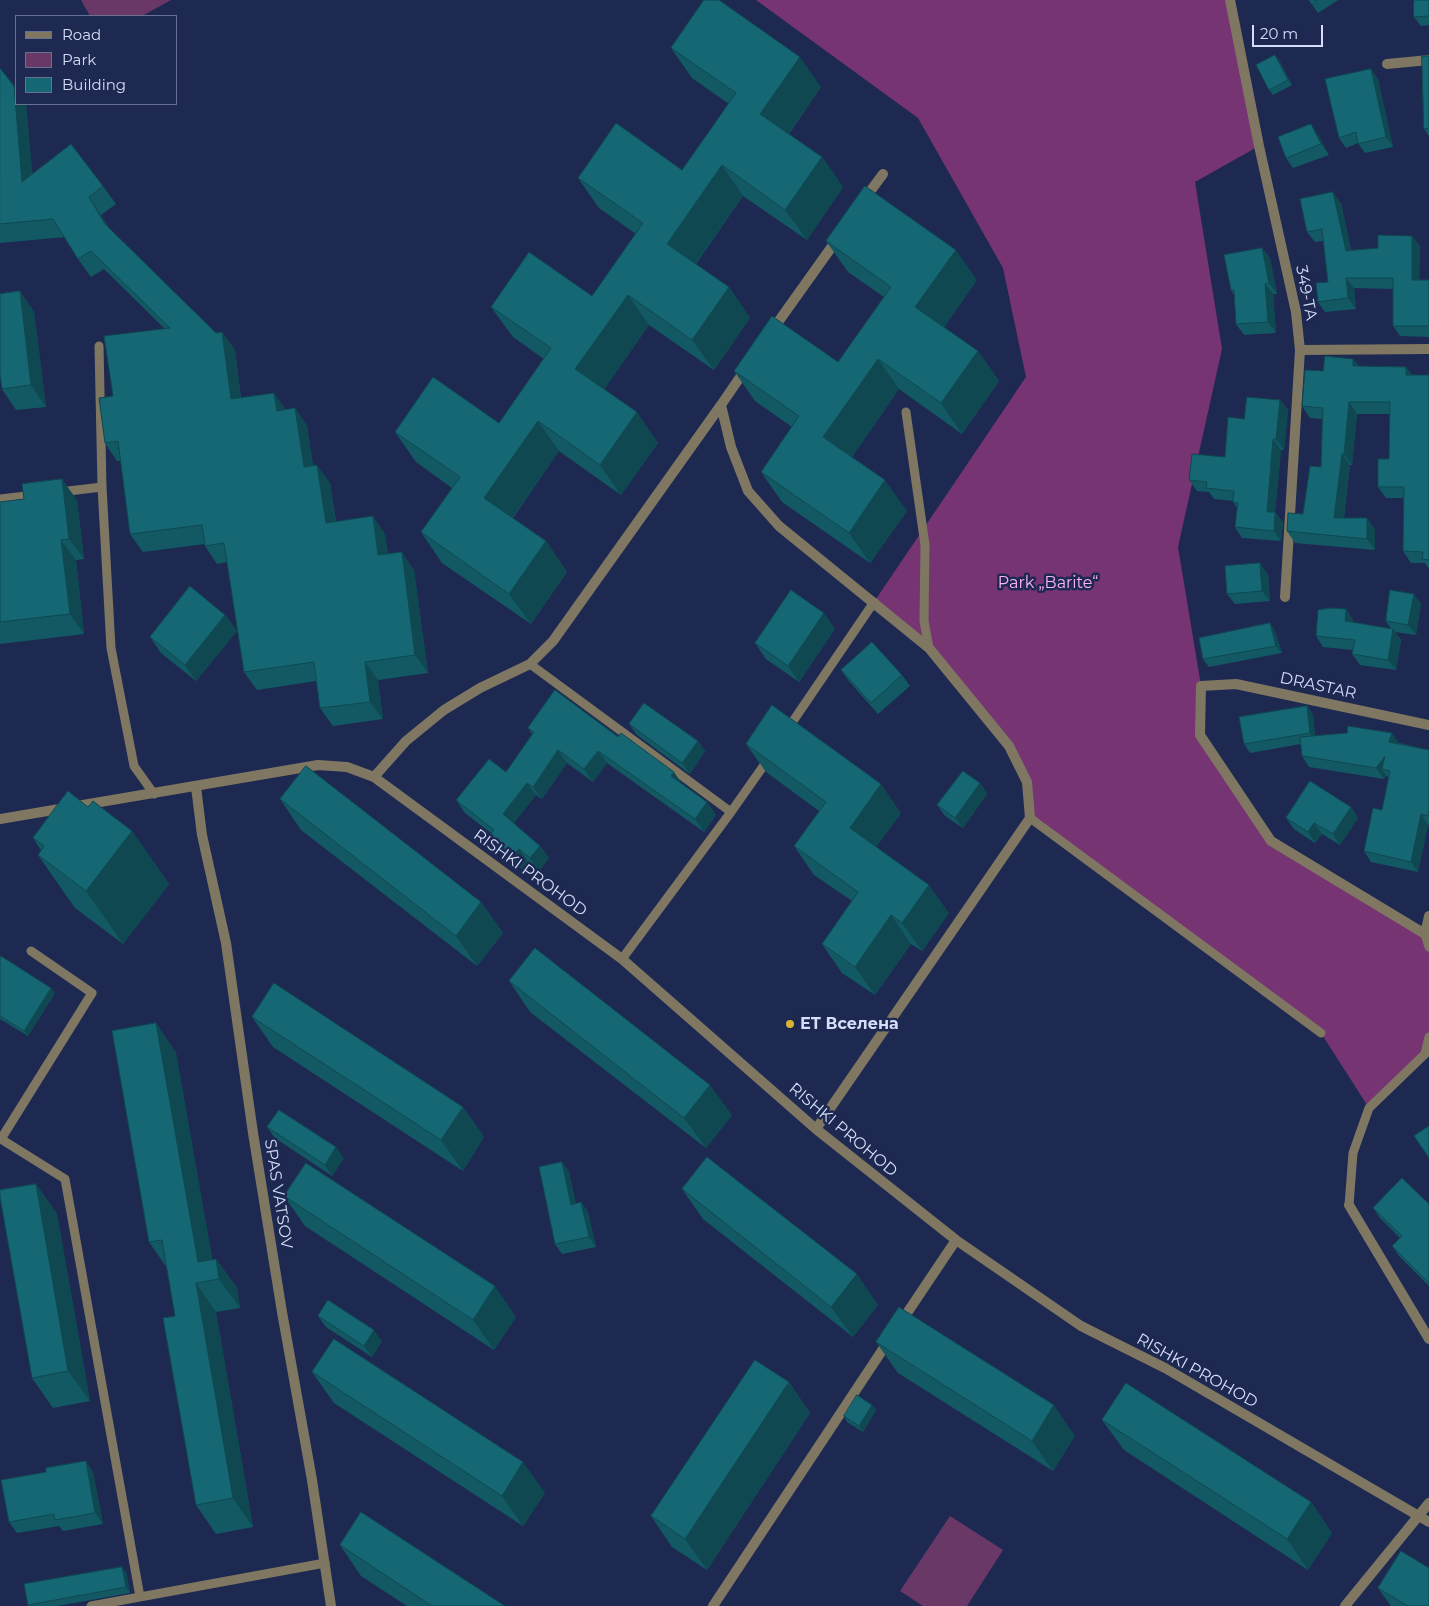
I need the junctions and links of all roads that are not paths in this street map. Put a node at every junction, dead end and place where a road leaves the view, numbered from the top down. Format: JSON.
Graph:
{"nodes":[{"id":1,"x":1230,"y":0,"type":"edge"},
{"id":2,"x":1429,"y":60,"type":"edge"},
{"id":3,"x":1387,"y":64,"type":"dead end"},
{"id":4,"x":883,"y":174,"type":"dead end"},
{"id":5,"x":855,"y":213,"type":"edge"},
{"id":6,"x":844,"y":229,"type":"edge"},
{"id":7,"x":765,"y":341,"type":"edge"},
{"id":8,"x":98,"y":346,"type":"dead end"},
{"id":9,"x":1429,"y":349,"type":"edge"},
{"id":10,"x":1300,"y":350,"type":"junction"},
{"id":11,"x":754,"y":357,"type":"edge"},
{"id":12,"x":721,"y":405,"type":"junction"},
{"id":13,"x":906,"y":412,"type":"edge"},
{"id":14,"x":102,"y":487,"type":"junction"},
{"id":15,"x":0,"y":499,"type":"edge"},
{"id":16,"x":1285,"y":597,"type":"dead end"},
{"id":17,"x":874,"y":602,"type":"junction"},
{"id":18,"x":930,"y":648,"type":"junction"},
{"id":19,"x":530,"y":664,"type":"junction"},
{"id":20,"x":1429,"y":725,"type":"edge"},
{"id":21,"x":782,"y":738,"type":"edge"},
{"id":22,"x":776,"y":746,"type":"edge"},
{"id":23,"x":374,"y":777,"type":"junction"},
{"id":24,"x":196,"y":787,"type":"junction"},
{"id":25,"x":154,"y":794,"type":"junction"},
{"id":26,"x":731,"y":812,"type":"junction"},
{"id":27,"x":0,"y":818,"type":"edge"},
{"id":28,"x":1030,"y":818,"type":"junction"},
{"id":29,"x":1429,"y":916,"type":"edge"},
{"id":30,"x":1424,"y":934,"type":"junction"},
{"id":31,"x":1429,"y":947,"type":"edge"},
{"id":32,"x":31,"y":951,"type":"dead end"},
{"id":33,"x":622,"y":959,"type":"junction"},
{"id":34,"x":1321,"y":1033,"type":"dead end"},
{"id":35,"x":1429,"y":1037,"type":"edge"},
{"id":36,"x":816,"y":1129,"type":"junction"},
{"id":37,"x":1349,"y":1205,"type":"joint"},
{"id":38,"x":956,"y":1240,"type":"junction"},
{"id":39,"x":1429,"y":1339,"type":"edge"},
{"id":40,"x":1429,"y":1503,"type":"edge"},
{"id":41,"x":1419,"y":1515,"type":"junction"},
{"id":42,"x":1429,"y":1522,"type":"edge"},
{"id":43,"x":325,"y":1563,"type":"junction"},
{"id":44,"x":140,"y":1597,"type":"junction"},
{"id":45,"x":91,"y":1606,"type":"edge"},
{"id":46,"x":331,"y":1606,"type":"edge"},
{"id":47,"x":713,"y":1606,"type":"edge"},
{"id":48,"x":1345,"y":1606,"type":"edge"}],
"edges":[{"from":1,"to":10,"type":"street","name":"349-ТА"},
{"from":2,"to":3,"type":"street"},
{"from":4,"to":5,"type":"street"},
{"from":6,"to":7,"type":"street"},
{"from":8,"to":14,"type":"lane"},
{"from":9,"to":10,"type":"street"},
{"from":10,"to":16,"type":"street","name":"349-ТА"},
{"from":11,"to":12,"type":"street"},
{"from":12,"to":17,"type":"street"},
{"from":12,"to":19,"type":"street"},
{"from":13,"to":18,"type":"lane"},
{"from":14,"to":15,"type":"lane"},
{"from":14,"to":25,"type":"lane"},
{"from":17,"to":18,"type":"street"},
{"from":17,"to":21,"type":"lane"},
{"from":18,"to":28,"type":"street"},
{"from":19,"to":23,"type":"street"},
{"from":19,"to":26,"type":"lane"},
{"from":20,"to":30,"type":"street","name":"DRASTAR"},
{"from":22,"to":26,"type":"lane"},
{"from":23,"to":24,"type":"street","name":"RISHKI PROHOD"},
{"from":23,"to":33,"type":"street","name":"RISHKI PROHOD"},
{"from":24,"to":25,"type":"street","name":"RISHKI PROHOD"},
{"from":24,"to":43,"type":"street","name":"SPAS VATSOV"},
{"from":25,"to":27,"type":"street","name":"RISHKI PROHOD"},
{"from":26,"to":33,"type":"lane"},
{"from":28,"to":34,"type":"lane"},
{"from":28,"to":36,"type":"street"},
{"from":29,"to":30,"type":"street"},
{"from":30,"to":31,"type":"lane"},
{"from":32,"to":44,"type":"lane"},
{"from":33,"to":36,"type":"street","name":"RISHKI PROHOD"},
{"from":35,"to":37,"type":"lane"},
{"from":36,"to":38,"type":"street","name":"RISHKI PROHOD"},
{"from":37,"to":39,"type":"street"},
{"from":38,"to":41,"type":"street","name":"RISHKI PROHOD"},
{"from":38,"to":47,"type":"street"},
{"from":40,"to":41,"type":"street"},
{"from":41,"to":42,"type":"street","name":"RISHKI PROHOD"},
{"from":41,"to":48,"type":"street"},
{"from":43,"to":44,"type":"lane"},
{"from":43,"to":46,"type":"street","name":"SPAS VATSOV"},
{"from":44,"to":45,"type":"lane"}]}
